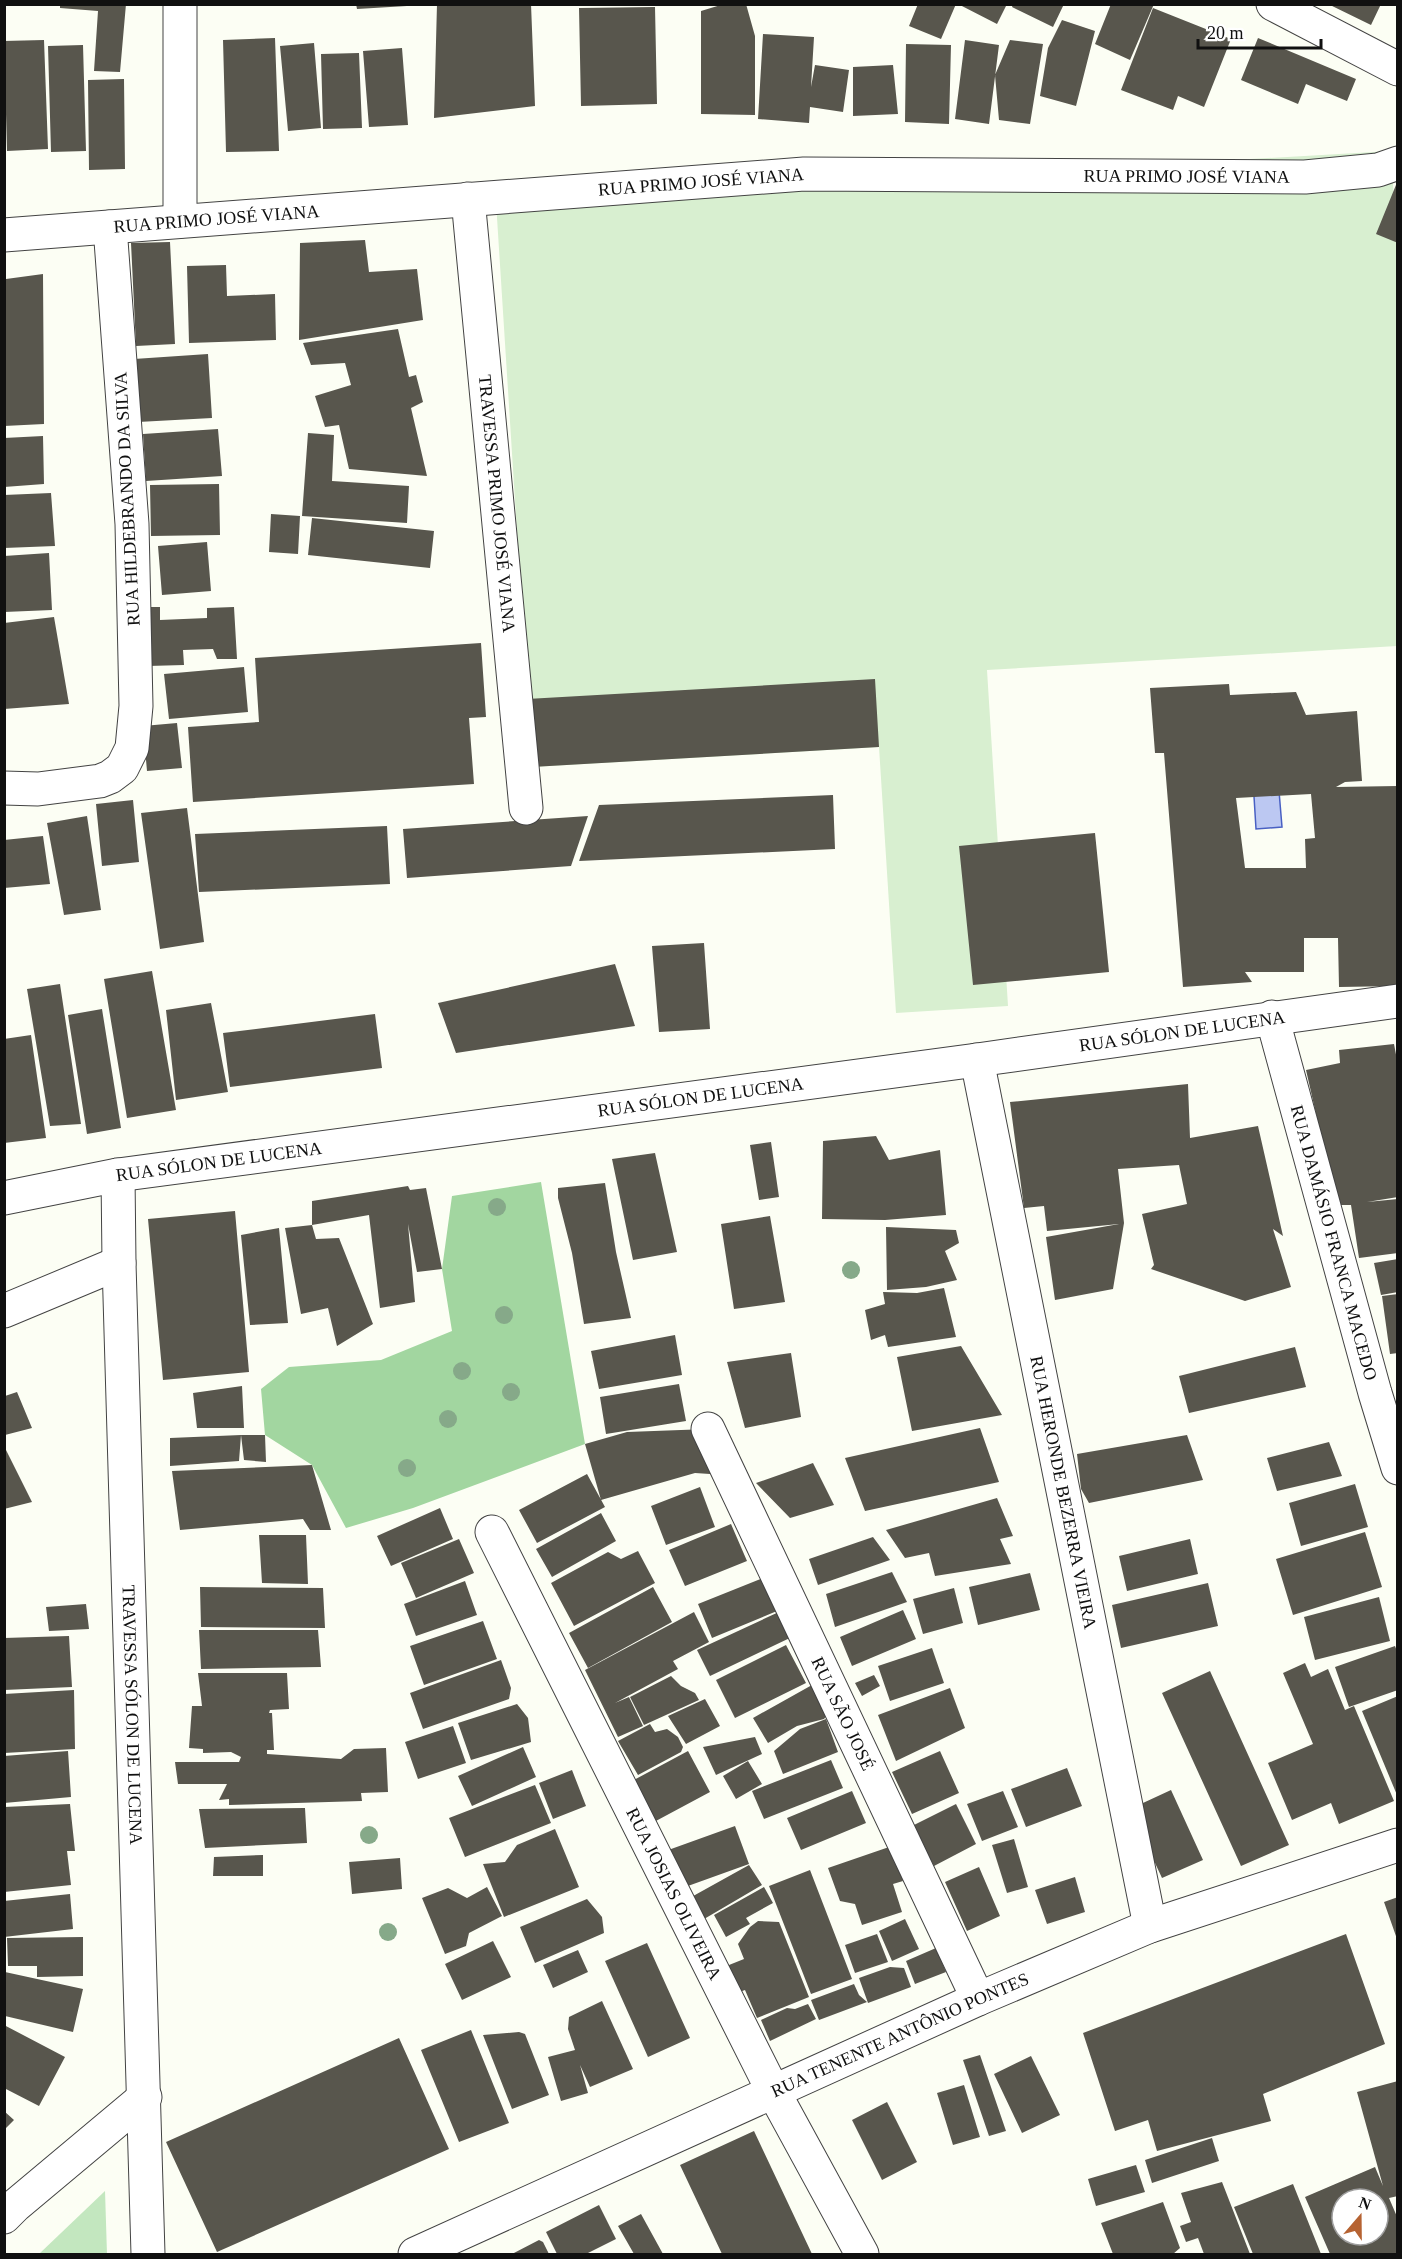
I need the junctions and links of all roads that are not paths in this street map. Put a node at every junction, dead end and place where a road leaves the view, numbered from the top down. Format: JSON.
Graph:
{"nodes":[{"id":1,"x":180,"y":4,"type":"edge"},
{"id":2,"x":1273,"y":4,"type":"edge"},
{"id":3,"x":1398,"y":69,"type":"edge"},
{"id":4,"x":1398,"y":163,"type":"edge"},
{"id":5,"x":468,"y":199,"type":"junction"},
{"id":6,"x":180,"y":221,"type":"junction"},
{"id":7,"x":110,"y":227,"type":"junction"},
{"id":8,"x":4,"y":235,"type":"edge"},
{"id":9,"x":4,"y":788,"type":"edge"},
{"id":10,"x":526,"y":808,"type":"dead end"},
{"id":11,"x":1398,"y":1001,"type":"edge"},
{"id":12,"x":1272,"y":1017,"type":"junction"},
{"id":13,"x":977,"y":1060,"type":"junction"},
{"id":14,"x":118,"y":1175,"type":"junction"},
{"id":15,"x":4,"y":1198,"type":"edge"},
{"id":16,"x":119,"y":1263,"type":"junction"},
{"id":17,"x":4,"y":1311,"type":"edge"},
{"id":18,"x":1386,"y":1390,"type":"edge"},
{"id":19,"x":708,"y":1429,"type":"dead end"},
{"id":20,"x":1398,"y":1468,"type":"edge"},
{"id":21,"x":492,"y":1532,"type":"dead end"},
{"id":22,"x":1398,"y":1845,"type":"edge"},
{"id":23,"x":1150,"y":1926,"type":"junction"},
{"id":24,"x":978,"y":1999,"type":"junction"},
{"id":25,"x":773,"y":2091,"type":"junction"},
{"id":26,"x":145,"y":2097,"type":"junction"},
{"id":27,"x":8,"y":2205,"type":"edge"},
{"id":28,"x":148,"y":2254,"type":"edge"},
{"id":29,"x":415,"y":2254,"type":"edge"},
{"id":30,"x":862,"y":2254,"type":"edge"}],
"edges":[{"from":1,"to":6,"type":"street"},
{"from":2,"to":3,"type":"street"},
{"from":4,"to":5,"type":"street","name":"RUA PRIMO JOSÉ VIANA"},
{"from":5,"to":6,"type":"street","name":"RUA PRIMO JOSÉ VIANA"},
{"from":5,"to":10,"type":"street","name":"TRAVESSA PRIMO JOSÉ VIANA"},
{"from":6,"to":7,"type":"street","name":"RUA PRIMO JOSÉ VIANA"},
{"from":7,"to":8,"type":"street","name":"RUA PRIMO JOSÉ VIANA"},
{"from":7,"to":9,"type":"street","name":"RUA HILDEBRANDO DA SILVA"},
{"from":11,"to":12,"type":"street","name":"RUA SÓLON DE LUCENA"},
{"from":12,"to":13,"type":"street","name":"RUA SÓLON DE LUCENA"},
{"from":12,"to":18,"type":"street","name":"RUA DAMÁSIO FRANCA MACEDO"},
{"from":13,"to":14,"type":"street","name":"RUA SÓLON DE LUCENA"},
{"from":13,"to":23,"type":"street","name":"RUA HERONDE BEZERRA VIEIRA"},
{"from":14,"to":15,"type":"street","name":"RUA SÓLON DE LUCENA"},
{"from":14,"to":16,"type":"street","name":"TRAVESSA SÓLON DE LUCENA"},
{"from":16,"to":17,"type":"street"},
{"from":16,"to":26,"type":"street","name":"TRAVESSA SÓLON DE LUCENA"},
{"from":18,"to":20,"type":"street","name":"RUA DAMÁSIO FRANCA MACEDO"},
{"from":19,"to":24,"type":"street","name":"RUA SÃO JOSÉ"},
{"from":21,"to":25,"type":"street","name":"RUA JOSIAS OLIVEIRA"},
{"from":22,"to":23,"type":"street","name":"RUA TENENTE ANTÔNIO PONTES"},
{"from":23,"to":24,"type":"street","name":"RUA TENENTE ANTÔNIO PONTES"},
{"from":24,"to":25,"type":"street","name":"RUA TENENTE ANTÔNIO PONTES"},
{"from":25,"to":29,"type":"street","name":"RUA TENENTE ANTÔNIO PONTES"},
{"from":25,"to":30,"type":"street","name":"RUA JOSIAS OLIVEIRA"},
{"from":26,"to":27,"type":"street"},
{"from":26,"to":28,"type":"street","name":"TRAVESSA SÓLON DE LUCENA"}]}
